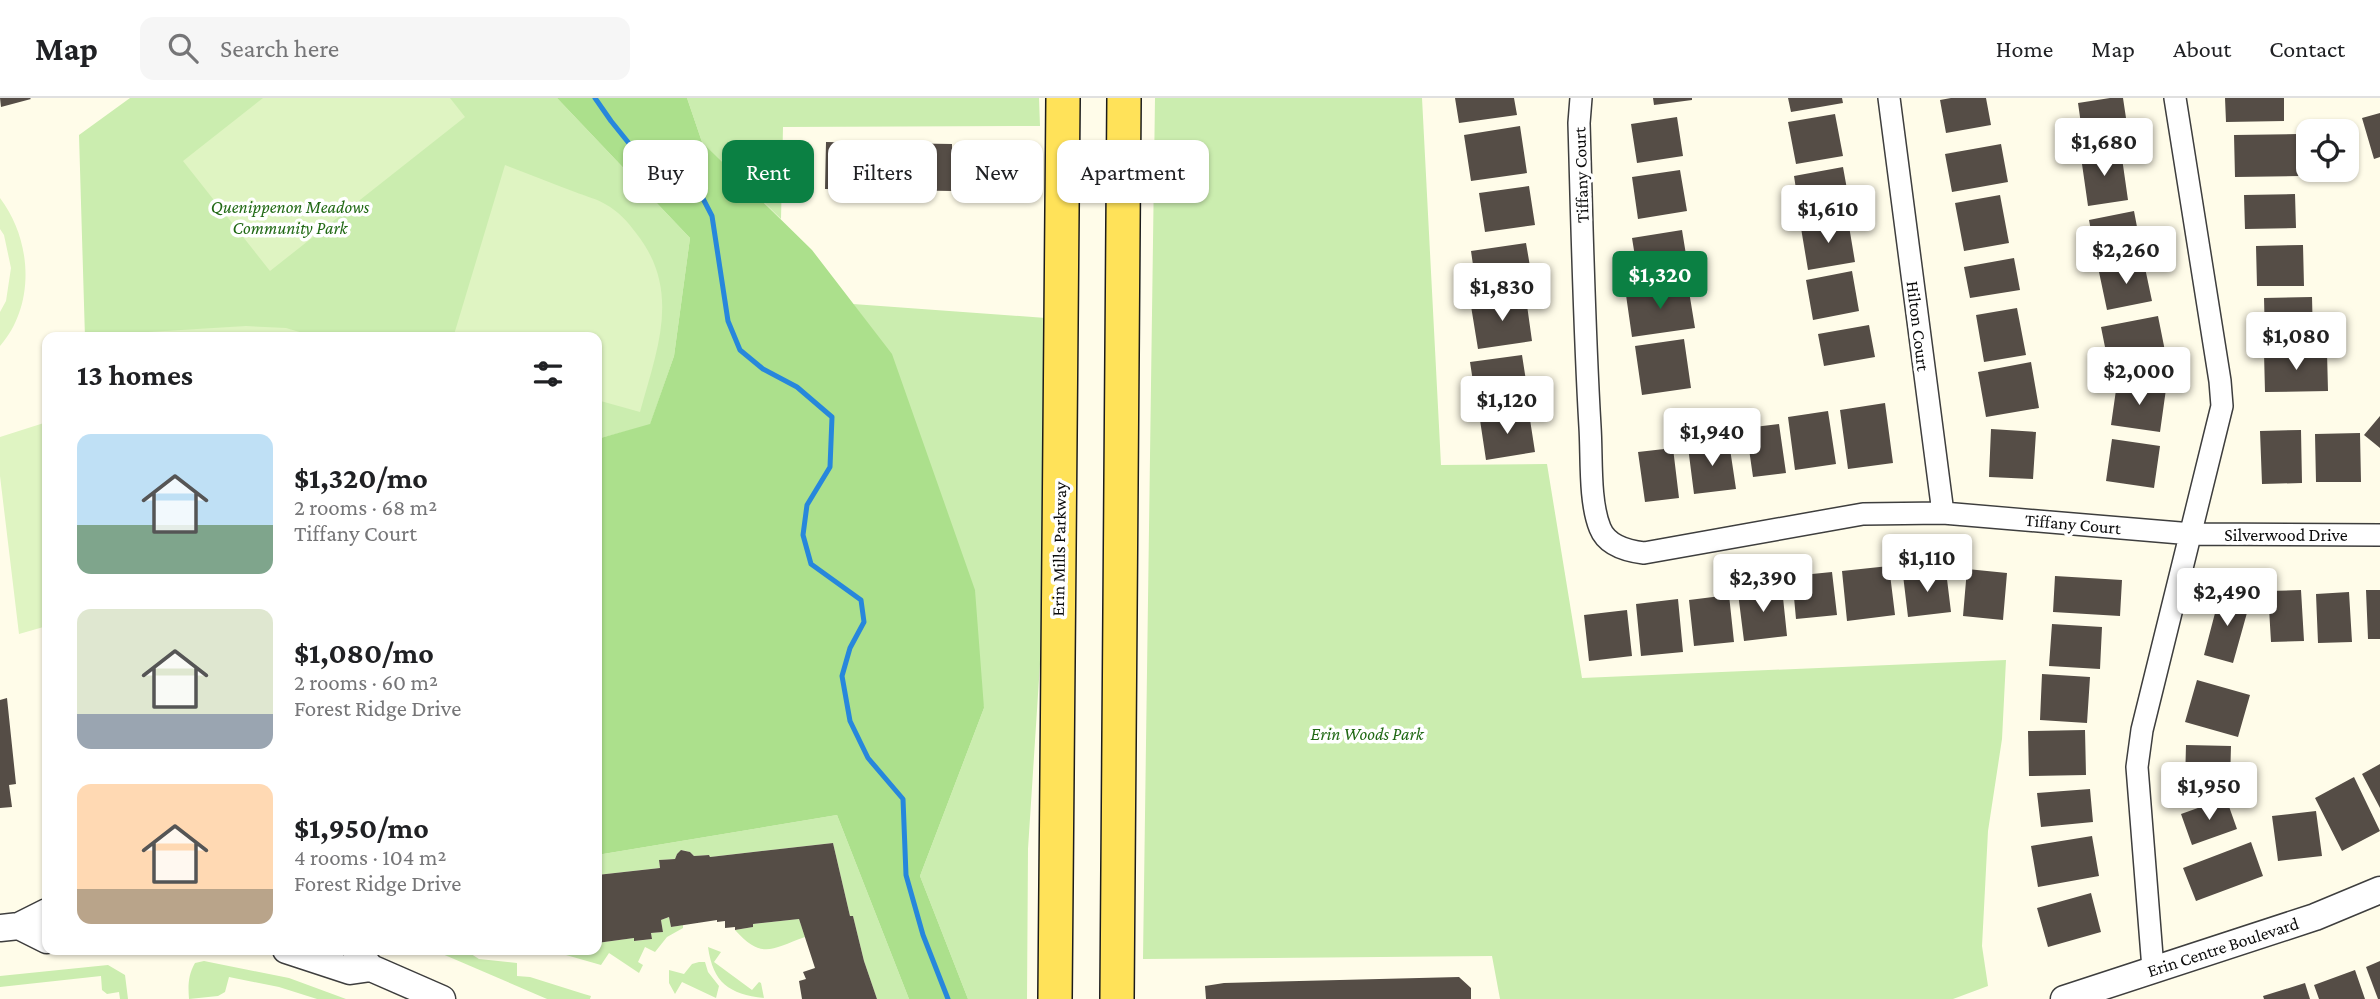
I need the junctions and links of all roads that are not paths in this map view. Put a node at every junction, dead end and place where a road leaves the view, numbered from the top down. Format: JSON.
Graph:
{"nodes":[{"id":1,"x":1063,"y":98,"type":"edge"},
{"id":2,"x":1124,"y":98,"type":"edge"},
{"id":3,"x":1581,"y":98,"type":"edge"},
{"id":4,"x":1889,"y":98,"type":"edge"},
{"id":5,"x":2175,"y":98,"type":"edge"},
{"id":6,"x":1943,"y":513,"type":"junction"},
{"id":7,"x":2192,"y":534,"type":"junction"},
{"id":8,"x":2380,"y":535,"type":"edge"},
{"id":9,"x":2380,"y":890,"type":"edge"},
{"id":10,"x":42,"y":914,"type":"edge"},
{"id":11,"x":10,"y":927,"type":"edge"},
{"id":12,"x":42,"y":938,"type":"edge"},
{"id":13,"x":301,"y":955,"type":"edge"},
{"id":14,"x":363,"y":959,"type":"edge"},
{"id":15,"x":2153,"y":969,"type":"junction"},
{"id":16,"x":442,"y":999,"type":"edge"},
{"id":17,"x":1055,"y":999,"type":"edge"},
{"id":18,"x":1117,"y":999,"type":"edge"},
{"id":19,"x":2064,"y":999,"type":"edge"}],
"edges":[{"from":1,"to":17,"type":"main road","name":"Erin Mills Parkway"},
{"from":2,"to":18,"type":"main road"},
{"from":3,"to":6,"type":"street","name":"Tiffany Court"},
{"from":4,"to":6,"type":"street","name":"Hilton Court"},
{"from":5,"to":7,"type":"street"},
{"from":6,"to":7,"type":"street","name":"Tiffany Court"},
{"from":7,"to":8,"type":"street","name":"Silverwood Drive"},
{"from":7,"to":15,"type":"street"},
{"from":9,"to":15,"type":"street","name":"Erin Centre Boulevard"},
{"from":10,"to":11,"type":"street"},
{"from":11,"to":12,"type":"street"},
{"from":13,"to":14,"type":"street"},
{"from":14,"to":16,"type":"street"},
{"from":15,"to":19,"type":"street","name":"Erin Centre Boulevard"}]}
